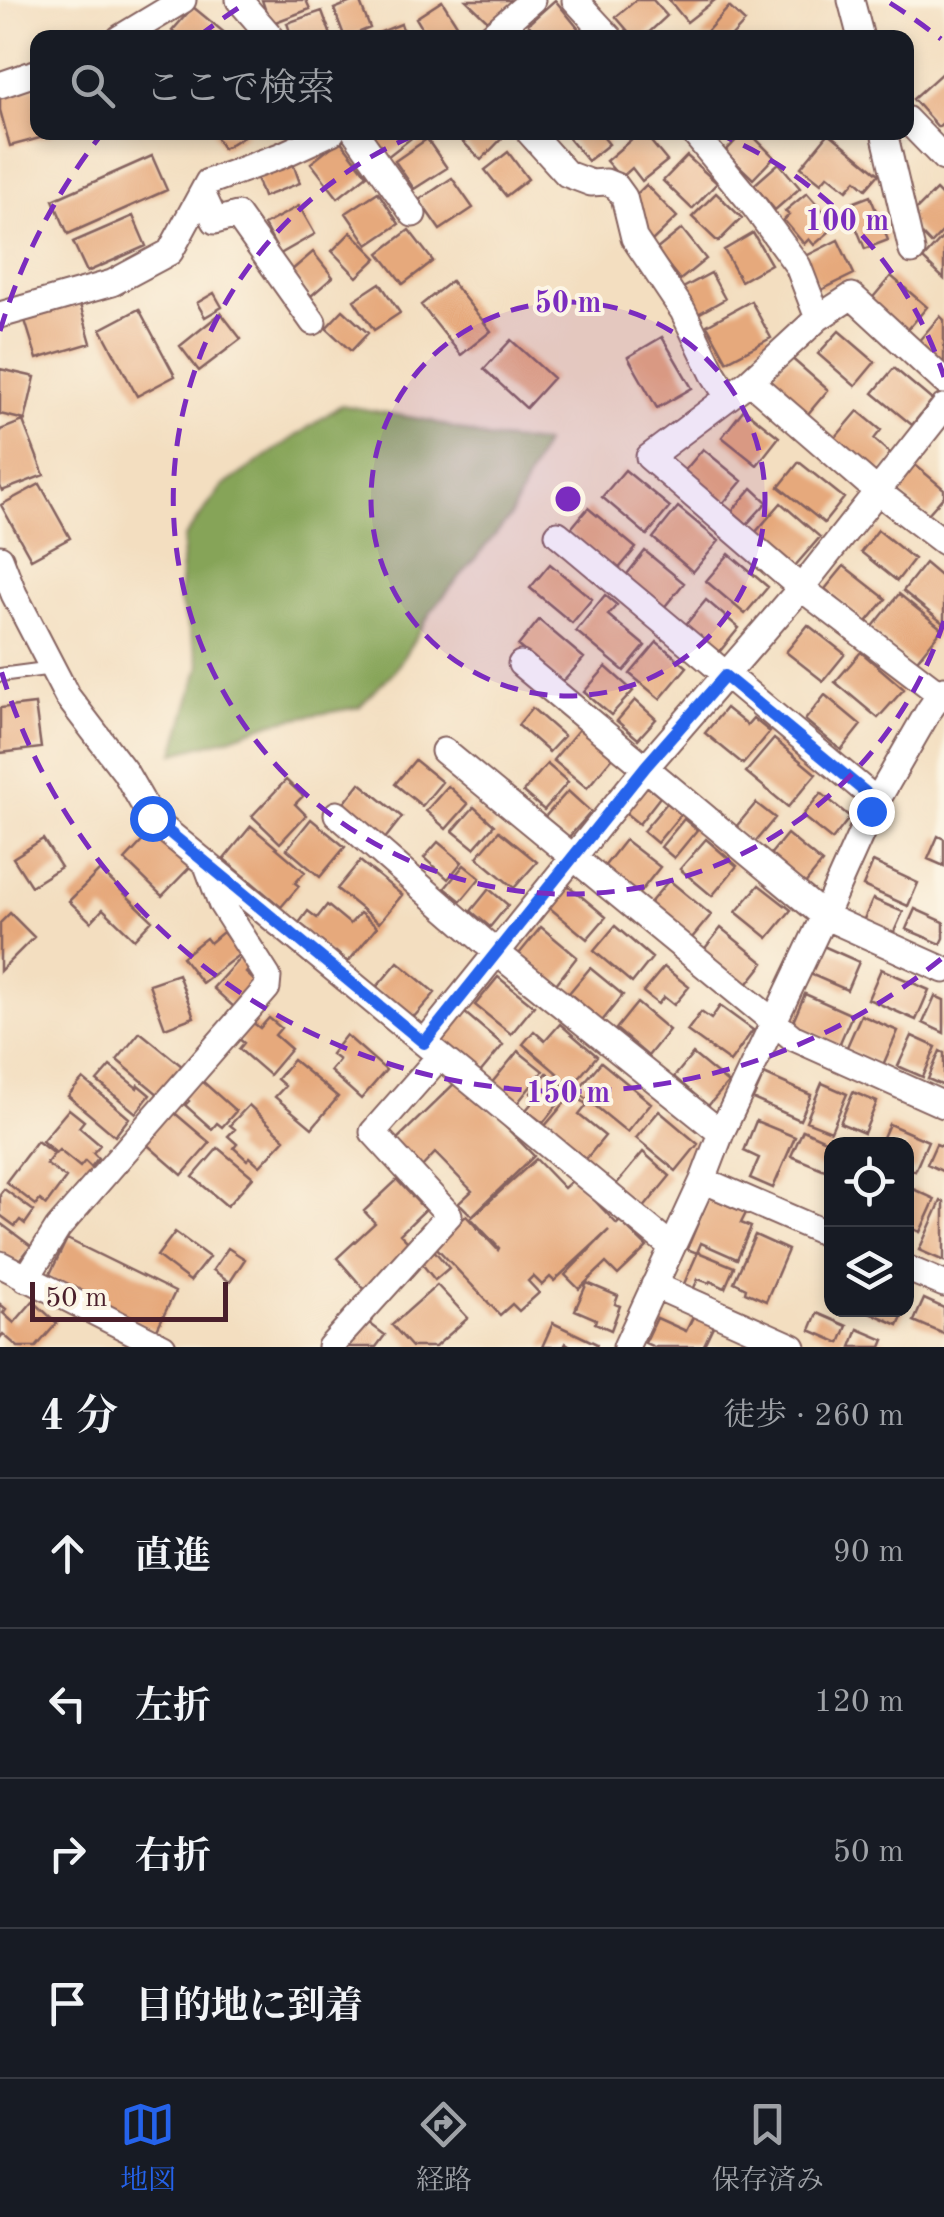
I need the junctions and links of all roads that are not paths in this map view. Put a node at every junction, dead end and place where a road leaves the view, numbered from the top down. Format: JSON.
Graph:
{"nodes":[{"id":1,"x":183,"y":0,"type":"edge"},
{"id":2,"x":239,"y":0,"type":"edge"},
{"id":3,"x":532,"y":0,"type":"edge"},
{"id":4,"x":575,"y":0,"type":"edge"},
{"id":5,"x":851,"y":0,"type":"edge"},
{"id":6,"x":133,"y":30,"type":"edge"},
{"id":7,"x":265,"y":30,"type":"edge"},
{"id":8,"x":497,"y":30,"type":"edge"},
{"id":9,"x":603,"y":30,"type":"edge"},
{"id":10,"x":859,"y":30,"type":"edge"},
{"id":11,"x":30,"y":75,"type":"edge"},
{"id":12,"x":0,"y":84,"type":"edge"},
{"id":13,"x":914,"y":127,"type":"edge"},
{"id":14,"x":315,"y":140,"type":"edge"},
{"id":15,"x":361,"y":140,"type":"edge"},
{"id":16,"x":536,"y":140,"type":"edge"},
{"id":17,"x":700,"y":140,"type":"edge"},
{"id":18,"x":886,"y":140,"type":"edge"},
{"id":19,"x":944,"y":158,"type":"edge"},
{"id":20,"x":202,"y":193,"type":"junction"},
{"id":21,"x":414,"y":214,"type":"dead end"},
{"id":22,"x":912,"y":251,"type":"dead end"},
{"id":23,"x":0,"y":315,"type":"edge"},
{"id":24,"x":818,"y":318,"type":"junction"},
{"id":25,"x":313,"y":322,"type":"dead end"},
{"id":26,"x":750,"y":380,"type":"junction"},
{"id":27,"x":944,"y":381,"type":"edge"},
{"id":28,"x":728,"y":397,"type":"junction"},
{"id":29,"x":944,"y":407,"type":"edge"},
{"id":30,"x":877,"y":491,"type":"junction"},
{"id":31,"x":558,"y":534,"type":"dead end"},
{"id":32,"x":944,"y":542,"type":"edge"},
{"id":33,"x":2,"y":568,"type":"edge"},
{"id":34,"x":802,"y":588,"type":"junction"},
{"id":35,"x":521,"y":664,"type":"dead end"},
{"id":36,"x":53,"y":668,"type":"junction"},
{"id":37,"x":0,"y":675,"type":"edge"},
{"id":38,"x":725,"y":676,"type":"junction"},
{"id":39,"x":939,"y":706,"type":"edge"},
{"id":40,"x":444,"y":751,"type":"dead end"},
{"id":41,"x":646,"y":766,"type":"junction"},
{"id":42,"x":876,"y":801,"type":"junction"},
{"id":43,"x":337,"y":814,"type":"dead end"},
{"id":44,"x":572,"y":858,"type":"junction"},
{"id":45,"x":206,"y":864,"type":"junction"},
{"id":46,"x":824,"y":916,"type":"junction"},
{"id":47,"x":496,"y":952,"type":"junction"},
{"id":48,"x":944,"y":970,"type":"edge"},
{"id":49,"x":772,"y":1023,"type":"junction"},
{"id":50,"x":432,"y":1050,"type":"junction"},
{"id":51,"x":944,"y":1105,"type":"edge"},
{"id":52,"x":721,"y":1133,"type":"junction"},
{"id":53,"x":703,"y":1180,"type":"junction"},
{"id":54,"x":824,"y":1233,"type":"edge"},
{"id":55,"x":672,"y":1246,"type":"junction"},
{"id":56,"x":0,"y":1264,"type":"edge"},
{"id":57,"x":914,"y":1271,"type":"edge"},
{"id":58,"x":26,"y":1279,"type":"junction"},
{"id":59,"x":944,"y":1284,"type":"edge"},
{"id":60,"x":654,"y":1285,"type":"junction"},
{"id":61,"x":163,"y":1347,"type":"edge"},
{"id":62,"x":330,"y":1347,"type":"edge"},
{"id":63,"x":626,"y":1347,"type":"edge"},
{"id":64,"x":794,"y":1347,"type":"edge"}],
"edges":[{"from":1,"to":6,"type":"street"},
{"from":2,"to":7,"type":"street"},
{"from":3,"to":8,"type":"street"},
{"from":4,"to":9,"type":"street"},
{"from":5,"to":10,"type":"street"},
{"from":11,"to":12,"type":"street"},
{"from":13,"to":19,"type":"street"},
{"from":14,"to":20,"type":"street"},
{"from":15,"to":21,"type":"street"},
{"from":16,"to":28,"type":"street"},
{"from":17,"to":24,"type":"street"},
{"from":18,"to":22,"type":"street"},
{"from":20,"to":23,"type":"street"},
{"from":20,"to":25,"type":"street"},
{"from":24,"to":26,"type":"street"},
{"from":24,"to":27,"type":"street"},
{"from":26,"to":28,"type":"street"},
{"from":26,"to":30,"type":"street"},
{"from":28,"to":34,"type":"street"},
{"from":29,"to":30,"type":"street"},
{"from":30,"to":32,"type":"street"},
{"from":30,"to":34,"type":"street"},
{"from":31,"to":38,"type":"street"},
{"from":33,"to":36,"type":"street"},
{"from":34,"to":38,"type":"street"},
{"from":34,"to":39,"type":"street"},
{"from":35,"to":41,"type":"street"},
{"from":36,"to":37,"type":"lane"},
{"from":36,"to":45,"type":"street"},
{"from":38,"to":41,"type":"street"},
{"from":38,"to":42,"type":"street"},
{"from":39,"to":42,"type":"street"},
{"from":40,"to":44,"type":"street"},
{"from":41,"to":44,"type":"street"},
{"from":41,"to":46,"type":"street"},
{"from":42,"to":46,"type":"street"},
{"from":43,"to":47,"type":"street"},
{"from":44,"to":47,"type":"street"},
{"from":44,"to":49,"type":"street"},
{"from":45,"to":50,"type":"street"},
{"from":45,"to":58,"type":"street"},
{"from":46,"to":48,"type":"street"},
{"from":46,"to":49,"type":"street"},
{"from":47,"to":50,"type":"street"},
{"from":47,"to":52,"type":"street"},
{"from":49,"to":51,"type":"street"},
{"from":49,"to":52,"type":"street"},
{"from":50,"to":55,"type":"street"},
{"from":50,"to":62,"type":"street"},
{"from":52,"to":53,"type":"street"},
{"from":53,"to":54,"type":"street"},
{"from":53,"to":55,"type":"street"},
{"from":55,"to":60,"type":"street"},
{"from":56,"to":58,"type":"street"},
{"from":57,"to":59,"type":"street"},
{"from":58,"to":61,"type":"street"},
{"from":60,"to":63,"type":"street"},
{"from":60,"to":64,"type":"street"}]}
